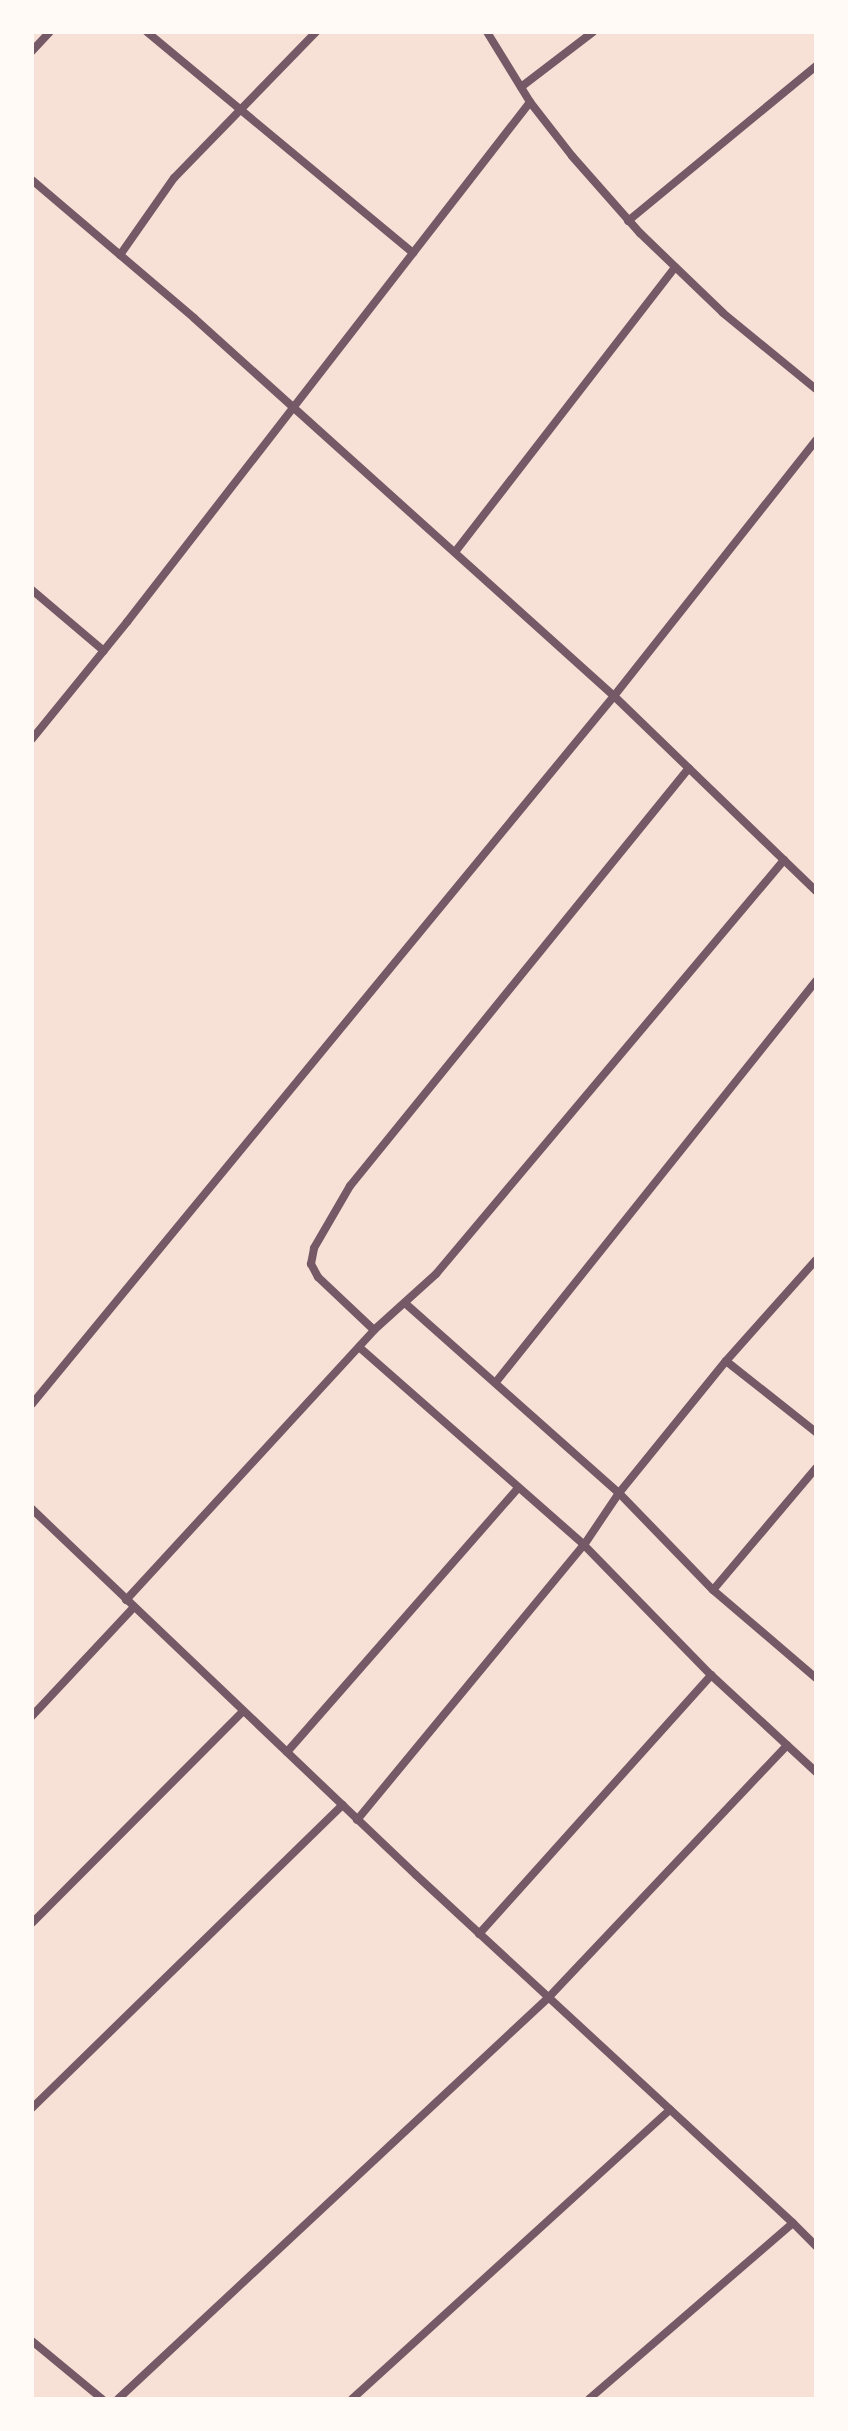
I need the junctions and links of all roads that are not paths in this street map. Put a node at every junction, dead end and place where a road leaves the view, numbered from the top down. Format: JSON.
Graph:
{"nodes":[{"id":1,"x":50,"y":32,"type":"edge"},
{"id":2,"x":147,"y":32,"type":"edge"},
{"id":3,"x":316,"y":32,"type":"edge"},
{"id":4,"x":487,"y":32,"type":"edge"},
{"id":5,"x":593,"y":32,"type":"edge"},
{"id":6,"x":32,"y":51,"type":"edge"},
{"id":7,"x":816,"y":66,"type":"edge"},
{"id":8,"x":521,"y":87,"type":"junction"},
{"id":9,"x":530,"y":102,"type":"junction"},
{"id":10,"x":242,"y":107,"type":"junction"},
{"id":11,"x":32,"y":180,"type":"edge"},
{"id":12,"x":628,"y":221,"type":"junction"},
{"id":13,"x":413,"y":253,"type":"junction"},
{"id":14,"x":120,"y":255,"type":"junction"},
{"id":15,"x":675,"y":267,"type":"junction"},
{"id":16,"x":816,"y":389,"type":"edge"},
{"id":17,"x":293,"y":406,"type":"junction"},
{"id":18,"x":816,"y":440,"type":"edge"},
{"id":19,"x":455,"y":552,"type":"junction"},
{"id":20,"x":32,"y":590,"type":"edge"},
{"id":21,"x":104,"y":651,"type":"junction"},
{"id":22,"x":614,"y":696,"type":"junction"},
{"id":23,"x":32,"y":739,"type":"edge"},
{"id":24,"x":689,"y":768,"type":"junction"},
{"id":25,"x":784,"y":860,"type":"junction"},
{"id":26,"x":816,"y":891,"type":"edge"},
{"id":27,"x":816,"y":981,"type":"edge"},
{"id":28,"x":816,"y":1260,"type":"edge"},
{"id":29,"x":406,"y":1304,"type":"junction"},
{"id":30,"x":374,"y":1330,"type":"junction"},
{"id":31,"x":359,"y":1347,"type":"junction"},
{"id":32,"x":726,"y":1361,"type":"junction"},
{"id":33,"x":496,"y":1382,"type":"junction"},
{"id":34,"x":32,"y":1404,"type":"edge"},
{"id":35,"x":816,"y":1432,"type":"edge"},
{"id":36,"x":816,"y":1468,"type":"edge"},
{"id":37,"x":518,"y":1488,"type":"junction"},
{"id":38,"x":619,"y":1493,"type":"junction"},
{"id":39,"x":32,"y":1509,"type":"edge"},
{"id":40,"x":584,"y":1545,"type":"junction"},
{"id":41,"x":713,"y":1590,"type":"junction"},
{"id":42,"x":126,"y":1600,"type":"junction"},
{"id":43,"x":134,"y":1607,"type":"junction"},
{"id":44,"x":711,"y":1675,"type":"junction"},
{"id":45,"x":816,"y":1678,"type":"edge"},
{"id":46,"x":243,"y":1711,"type":"junction"},
{"id":47,"x":32,"y":1716,"type":"edge"},
{"id":48,"x":787,"y":1745,"type":"junction"},
{"id":49,"x":287,"y":1752,"type":"junction"},
{"id":50,"x":816,"y":1772,"type":"edge"},
{"id":51,"x":343,"y":1805,"type":"junction"},
{"id":52,"x":357,"y":1820,"type":"junction"},
{"id":53,"x":32,"y":1923,"type":"edge"},
{"id":54,"x":479,"y":1934,"type":"junction"},
{"id":55,"x":548,"y":1998,"type":"junction"},
{"id":56,"x":32,"y":2108,"type":"edge"},
{"id":57,"x":670,"y":2110,"type":"junction"},
{"id":58,"x":793,"y":2223,"type":"junction"},
{"id":59,"x":816,"y":2246,"type":"edge"},
{"id":60,"x":32,"y":2341,"type":"edge"},
{"id":61,"x":102,"y":2399,"type":"edge"},
{"id":62,"x":118,"y":2399,"type":"edge"},
{"id":63,"x":352,"y":2399,"type":"edge"},
{"id":64,"x":589,"y":2399,"type":"edge"}],
"edges":[{"from":1,"to":6,"type":"street"},
{"from":2,"to":10,"type":"street"},
{"from":3,"to":10,"type":"street"},
{"from":4,"to":8,"type":"street"},
{"from":5,"to":8,"type":"street"},
{"from":7,"to":12,"type":"street"},
{"from":8,"to":9,"type":"street"},
{"from":9,"to":12,"type":"street"},
{"from":9,"to":13,"type":"street"},
{"from":10,"to":13,"type":"street"},
{"from":10,"to":14,"type":"street"},
{"from":11,"to":14,"type":"street"},
{"from":12,"to":15,"type":"street"},
{"from":13,"to":17,"type":"street"},
{"from":14,"to":17,"type":"street"},
{"from":15,"to":16,"type":"street"},
{"from":15,"to":19,"type":"street"},
{"from":17,"to":19,"type":"street"},
{"from":17,"to":21,"type":"street"},
{"from":18,"to":22,"type":"street"},
{"from":19,"to":22,"type":"street"},
{"from":20,"to":21,"type":"street"},
{"from":21,"to":23,"type":"street"},
{"from":22,"to":24,"type":"street"},
{"from":22,"to":34,"type":"street"},
{"from":24,"to":25,"type":"street"},
{"from":24,"to":30,"type":"street"},
{"from":25,"to":26,"type":"street"},
{"from":25,"to":29,"type":"street"},
{"from":27,"to":33,"type":"street"},
{"from":28,"to":32,"type":"street"},
{"from":29,"to":30,"type":"street"},
{"from":29,"to":33,"type":"street"},
{"from":30,"to":31,"type":"street"},
{"from":31,"to":37,"type":"street"},
{"from":31,"to":42,"type":"street"},
{"from":32,"to":35,"type":"street"},
{"from":32,"to":38,"type":"street"},
{"from":33,"to":38,"type":"street"},
{"from":36,"to":41,"type":"street"},
{"from":37,"to":40,"type":"street"},
{"from":37,"to":49,"type":"street"},
{"from":38,"to":40,"type":"street"},
{"from":38,"to":41,"type":"street"},
{"from":39,"to":42,"type":"street"},
{"from":40,"to":44,"type":"street"},
{"from":40,"to":52,"type":"street"},
{"from":41,"to":45,"type":"street"},
{"from":42,"to":43,"type":"street"},
{"from":43,"to":46,"type":"street"},
{"from":43,"to":47,"type":"street"},
{"from":44,"to":48,"type":"street"},
{"from":44,"to":54,"type":"street"},
{"from":46,"to":49,"type":"street"},
{"from":46,"to":53,"type":"street"},
{"from":48,"to":50,"type":"street"},
{"from":48,"to":55,"type":"street"},
{"from":49,"to":51,"type":"street"},
{"from":51,"to":52,"type":"street"},
{"from":51,"to":56,"type":"street"},
{"from":52,"to":54,"type":"street"},
{"from":54,"to":55,"type":"street"},
{"from":55,"to":57,"type":"street"},
{"from":55,"to":62,"type":"street"},
{"from":57,"to":58,"type":"street"},
{"from":57,"to":63,"type":"street"},
{"from":58,"to":59,"type":"street"},
{"from":58,"to":64,"type":"street"},
{"from":60,"to":61,"type":"street"}]}
